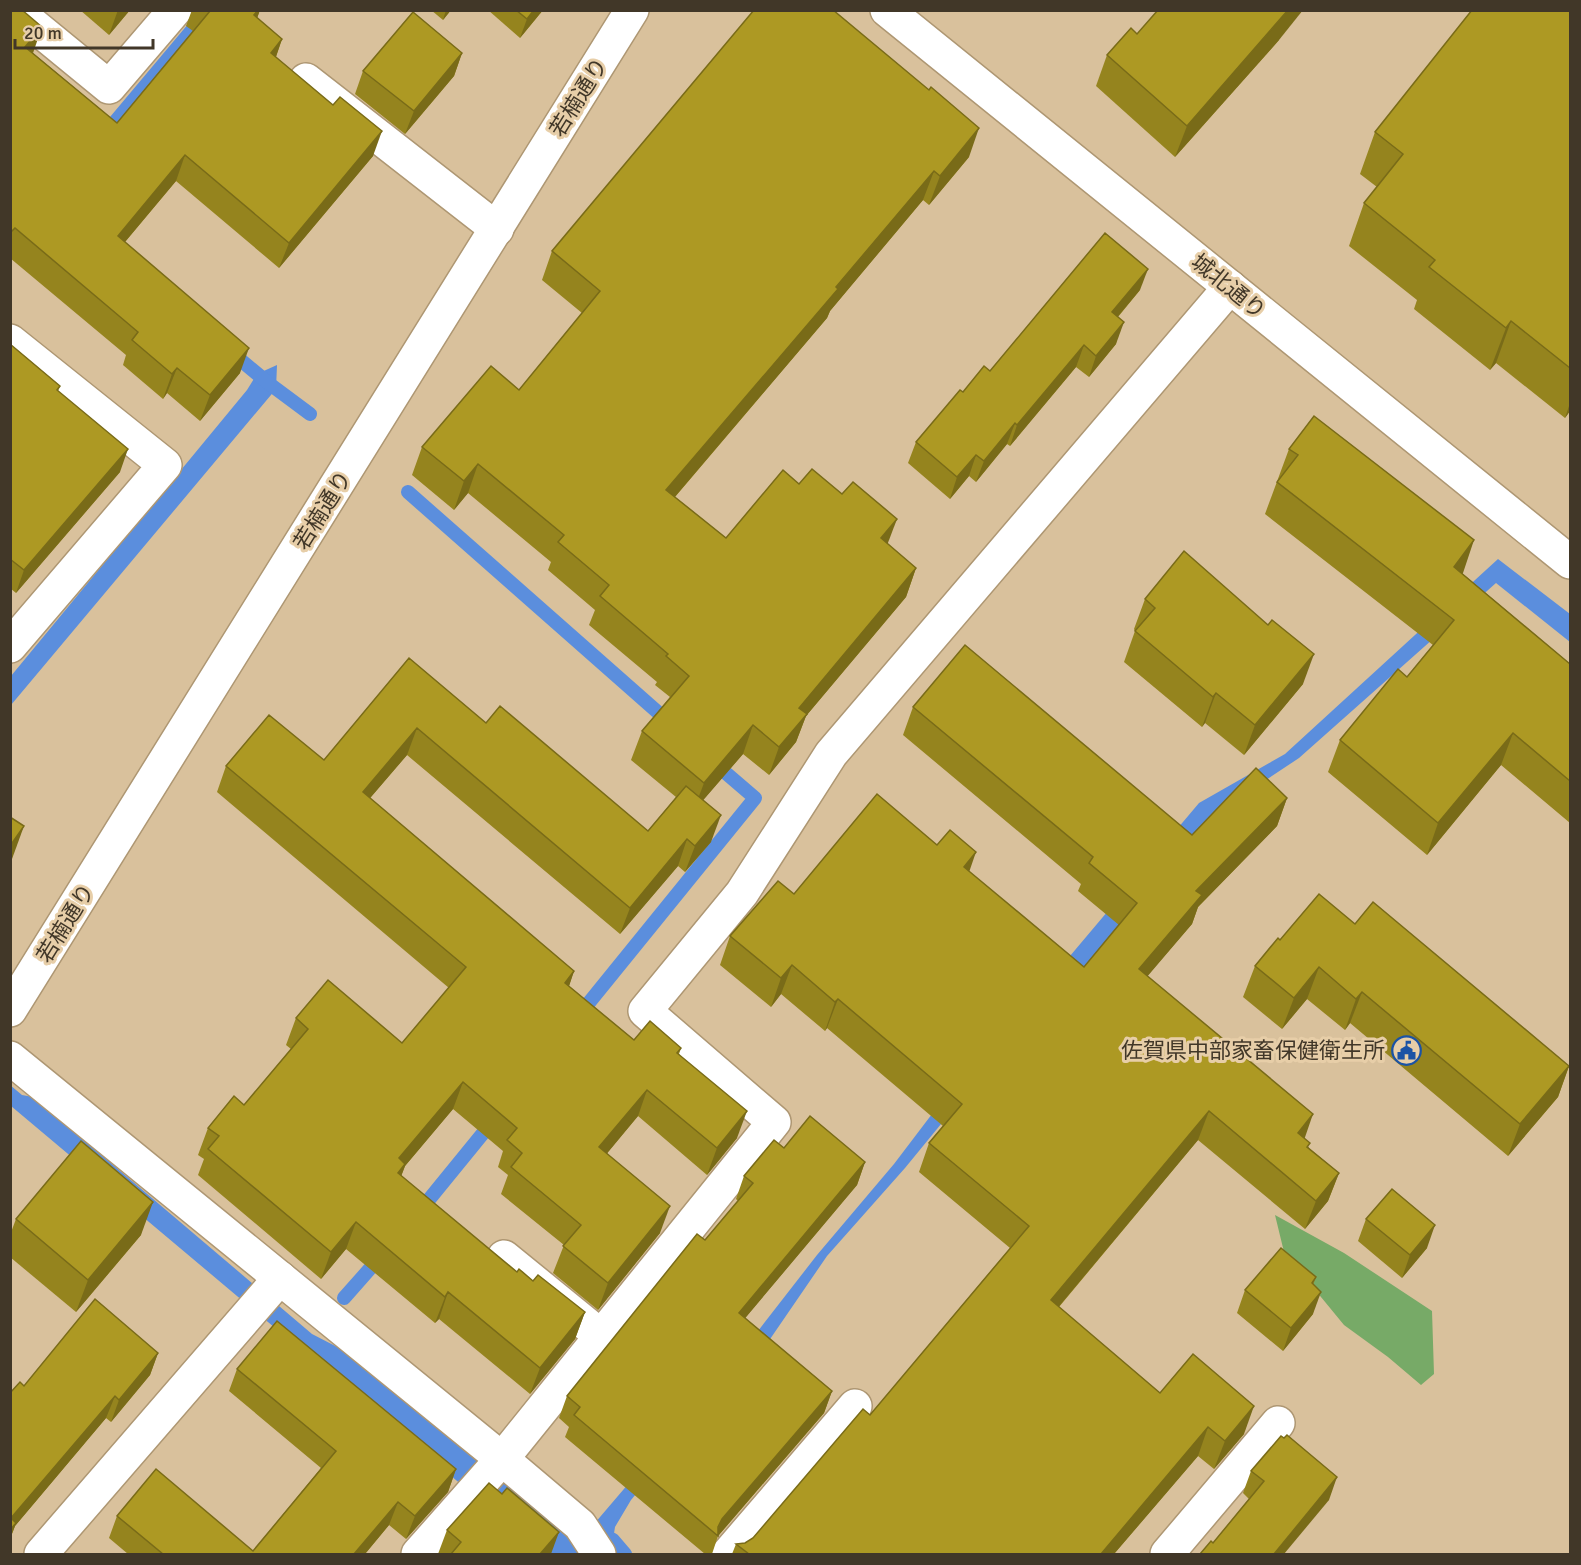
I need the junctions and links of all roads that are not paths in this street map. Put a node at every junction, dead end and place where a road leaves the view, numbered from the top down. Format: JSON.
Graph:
{"nodes":[{"id":1,"x":15,"y":10,"type":"edge"},
{"id":2,"x":175,"y":10,"type":"edge"},
{"id":3,"x":632,"y":10,"type":"edge"},
{"id":4,"x":887,"y":10,"type":"edge"},
{"id":5,"x":306,"y":80,"type":"edge"},
{"id":6,"x":497,"y":229,"type":"junction"},
{"id":7,"x":1230,"y":287,"type":"junction"},
{"id":8,"x":10,"y":341,"type":"edge"},
{"id":9,"x":1570,"y":562,"type":"edge"},
{"id":10,"x":10,"y":646,"type":"edge"},
{"id":11,"x":10,"y":1010,"type":"edge"},
{"id":12,"x":10,"y":1058,"type":"edge"},
{"id":13,"x":504,"y":1257,"type":"dead end"},
{"id":14,"x":280,"y":1278,"type":"junction"},
{"id":15,"x":601,"y":1336,"type":"junction"},
{"id":16,"x":855,"y":1406,"type":"dead end"},
{"id":17,"x":1278,"y":1423,"type":"dead end"},
{"id":18,"x":502,"y":1459,"type":"junction"},
{"id":19,"x":41,"y":1554,"type":"edge"},
{"id":20,"x":418,"y":1554,"type":"edge"},
{"id":21,"x":599,"y":1554,"type":"edge"},
{"id":22,"x":728,"y":1554,"type":"edge"},
{"id":23,"x":1167,"y":1554,"type":"edge"}],
"edges":[{"from":1,"to":2,"type":"street"},
{"from":3,"to":6,"type":"street","name":"若楠通り"},
{"from":4,"to":7,"type":"street","name":"城北通り"},
{"from":5,"to":6,"type":"street"},
{"from":6,"to":11,"type":"street","name":"若楠通り"},
{"from":7,"to":9,"type":"street","name":"城北通り"},
{"from":7,"to":15,"type":"street"},
{"from":8,"to":10,"type":"street"},
{"from":12,"to":14,"type":"street"},
{"from":13,"to":15,"type":"street"},
{"from":14,"to":18,"type":"street"},
{"from":14,"to":19,"type":"street"},
{"from":15,"to":18,"type":"street"},
{"from":16,"to":22,"type":"street"},
{"from":17,"to":23,"type":"street"},
{"from":18,"to":20,"type":"street"},
{"from":18,"to":21,"type":"street"}]}
